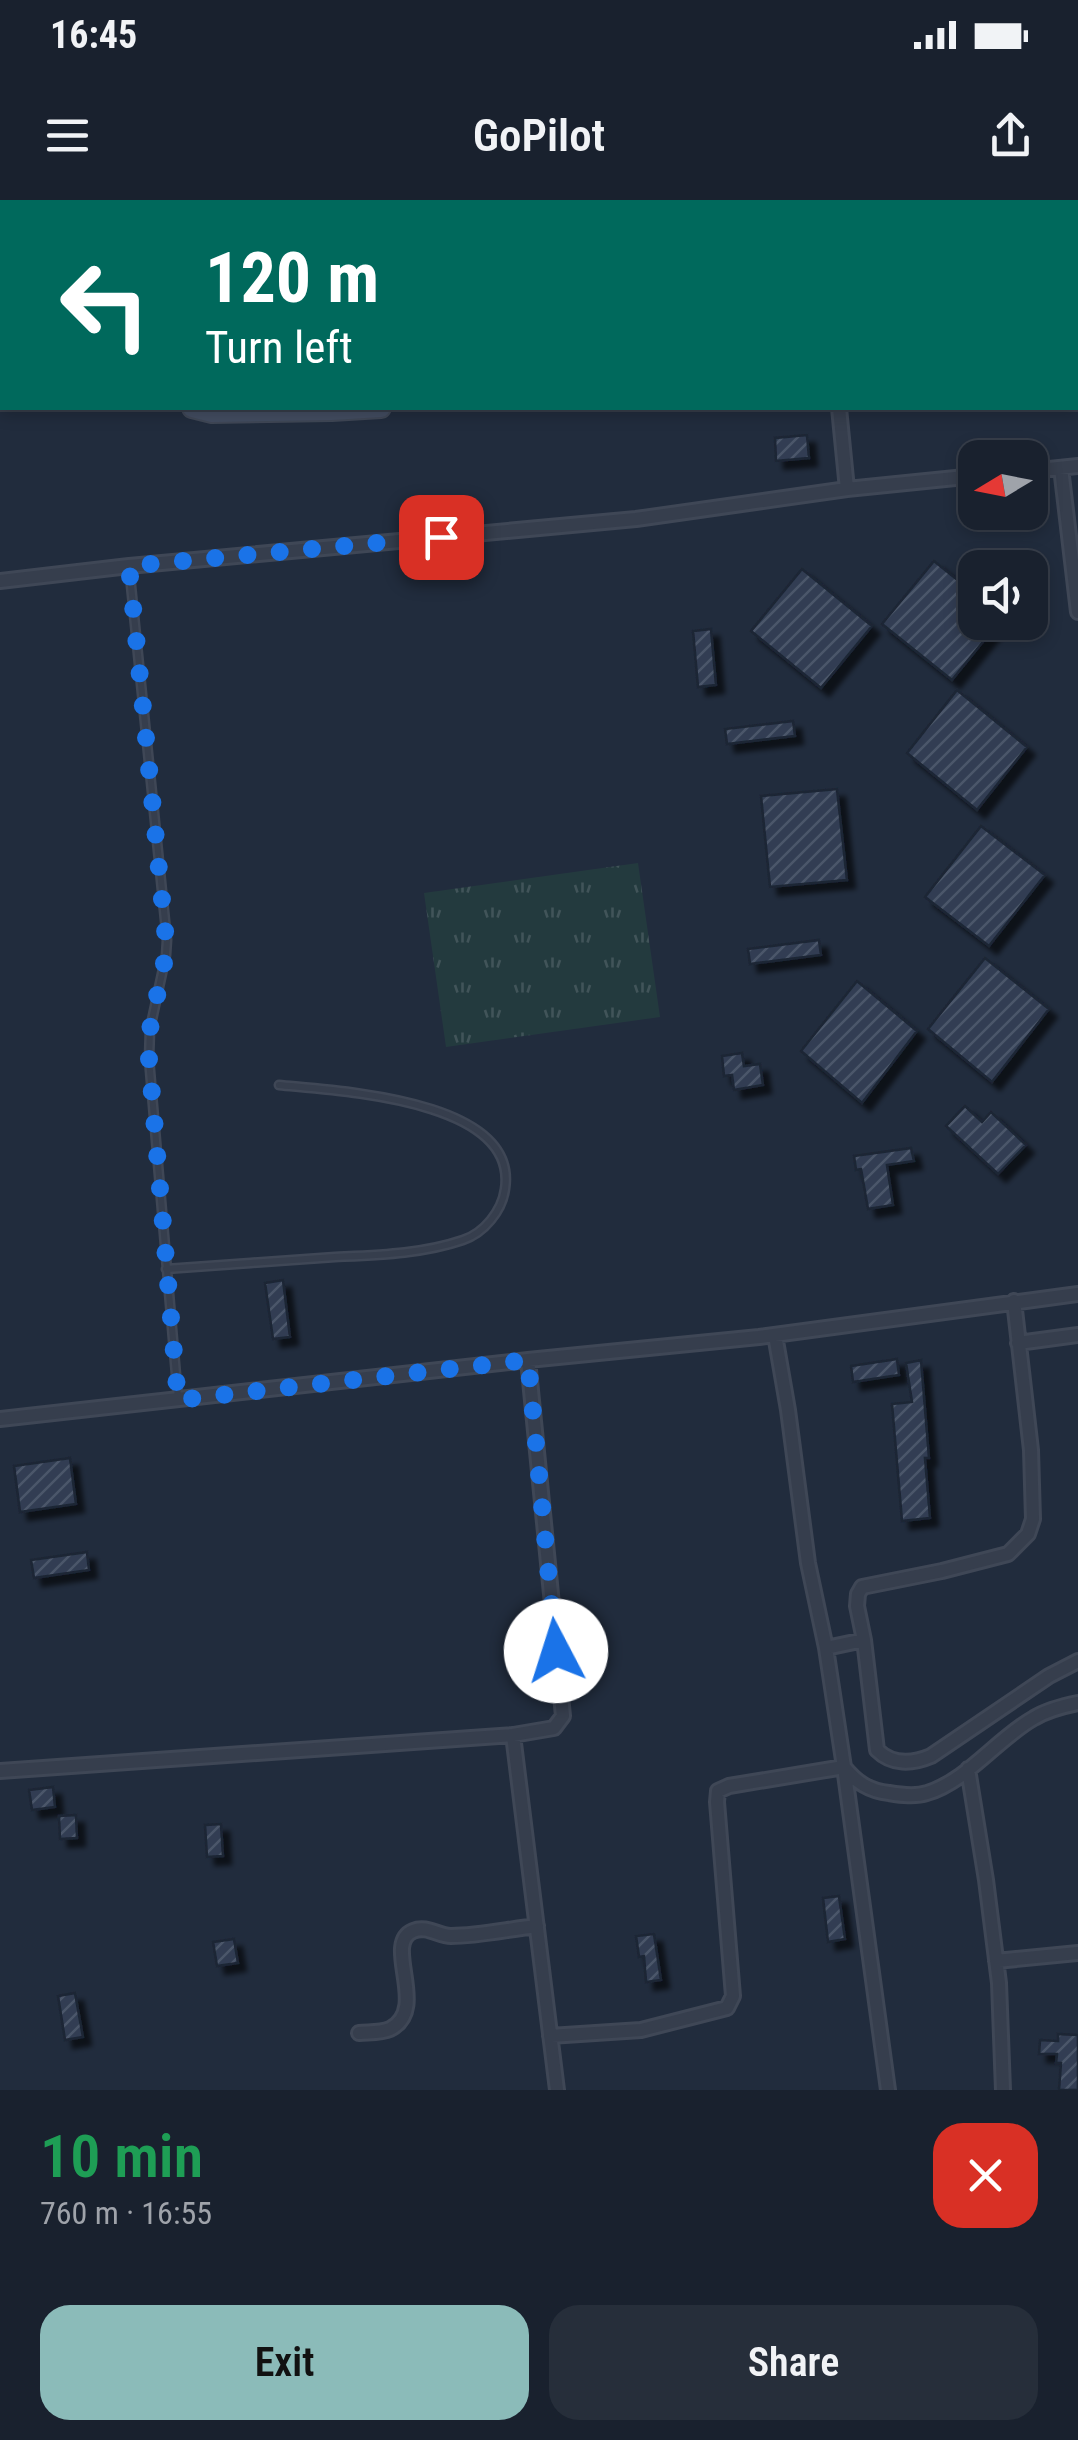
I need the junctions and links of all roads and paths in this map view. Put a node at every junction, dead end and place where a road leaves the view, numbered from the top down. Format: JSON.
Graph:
{"nodes":[{"id":1,"x":200,"y":410,"type":"edge"},
{"id":2,"x":348,"y":410,"type":"edge"},
{"id":3,"x":839,"y":410,"type":"edge"},
{"id":4,"x":1078,"y":466,"type":"edge"},
{"id":5,"x":1061,"y":468,"type":"junction"},
{"id":6,"x":1048,"y":469,"type":"edge"},
{"id":7,"x":958,"y":478,"type":"edge"},
{"id":8,"x":847,"y":489,"type":"junction"},
{"id":9,"x":129,"y":566,"type":"junction"},
{"id":10,"x":0,"y":581,"type":"edge"},
{"id":11,"x":1078,"y":612,"type":"edge"},
{"id":12,"x":279,"y":1086,"type":"dead end"},
{"id":13,"x":166,"y":1269,"type":"junction"},
{"id":14,"x":1078,"y":1294,"type":"edge"},
{"id":15,"x":1014,"y":1302,"type":"junction"},
{"id":16,"x":776,"y":1335,"type":"junction"},
{"id":17,"x":1078,"y":1336,"type":"edge"},
{"id":18,"x":1018,"y":1343,"type":"junction"},
{"id":19,"x":528,"y":1360,"type":"junction"},
{"id":20,"x":178,"y":1400,"type":"junction"},
{"id":21,"x":0,"y":1419,"type":"edge"},
{"id":22,"x":864,"y":1640,"type":"junction"},
{"id":23,"x":826,"y":1648,"type":"junction"},
{"id":24,"x":1078,"y":1661,"type":"edge"},
{"id":25,"x":1078,"y":1704,"type":"edge"},
{"id":26,"x":514,"y":1735,"type":"junction"},
{"id":27,"x":844,"y":1767,"type":"junction"},
{"id":28,"x":968,"y":1769,"type":"junction"},
{"id":29,"x":0,"y":1772,"type":"edge"},
{"id":30,"x":537,"y":1926,"type":"junction"},
{"id":31,"x":1078,"y":1953,"type":"edge"},
{"id":32,"x":996,"y":1962,"type":"junction"},
{"id":33,"x":359,"y":2033,"type":"dead end"},
{"id":34,"x":550,"y":2036,"type":"junction"},
{"id":35,"x":557,"y":2090,"type":"edge"},
{"id":36,"x":888,"y":2090,"type":"edge"},
{"id":37,"x":1003,"y":2090,"type":"edge"}],
"edges":[{"from":1,"to":2,"type":"street"},
{"from":3,"to":8,"type":"street"},
{"from":4,"to":5,"type":"street"},
{"from":5,"to":6,"type":"street"},
{"from":5,"to":11,"type":"street"},
{"from":7,"to":8,"type":"street"},
{"from":8,"to":9,"type":"street"},
{"from":9,"to":10,"type":"street"},
{"from":9,"to":13,"type":"lane"},
{"from":12,"to":13,"type":"lane"},
{"from":13,"to":20,"type":"lane"},
{"from":14,"to":15,"type":"street"},
{"from":15,"to":16,"type":"street"},
{"from":15,"to":18,"type":"street"},
{"from":16,"to":19,"type":"street"},
{"from":16,"to":23,"type":"street"},
{"from":17,"to":18,"type":"street"},
{"from":18,"to":22,"type":"street"},
{"from":19,"to":20,"type":"street"},
{"from":19,"to":26,"type":"street"},
{"from":20,"to":21,"type":"street"},
{"from":22,"to":23,"type":"street"},
{"from":22,"to":24,"type":"street"},
{"from":23,"to":27,"type":"street"},
{"from":25,"to":28,"type":"street"},
{"from":26,"to":29,"type":"street"},
{"from":26,"to":30,"type":"street"},
{"from":27,"to":28,"type":"street"},
{"from":27,"to":34,"type":"street"},
{"from":27,"to":36,"type":"street"},
{"from":28,"to":32,"type":"street"},
{"from":30,"to":33,"type":"street"},
{"from":30,"to":34,"type":"street"},
{"from":31,"to":32,"type":"street"},
{"from":32,"to":37,"type":"street"},
{"from":34,"to":35,"type":"street"}]}
